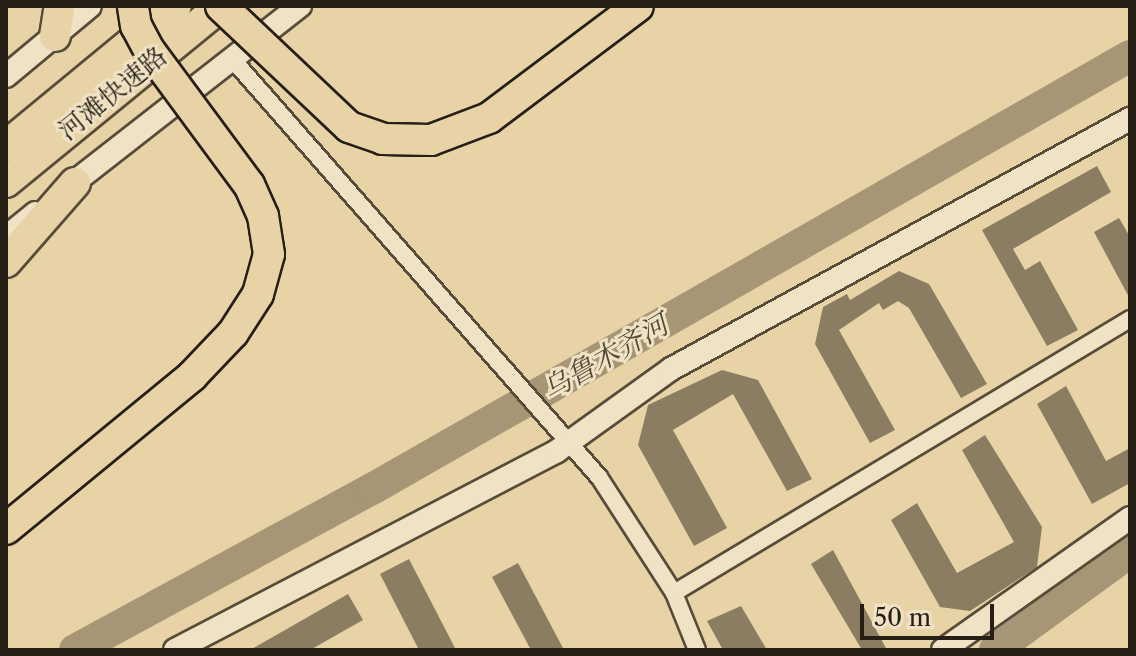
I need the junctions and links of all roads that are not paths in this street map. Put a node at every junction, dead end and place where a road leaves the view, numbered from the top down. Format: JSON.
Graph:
{"nodes":[{"id":1,"x":60,"y":6,"type":"edge"},
{"id":2,"x":71,"y":6,"type":"edge"},
{"id":3,"x":90,"y":6,"type":"edge"},
{"id":4,"x":133,"y":6,"type":"edge"},
{"id":5,"x":176,"y":6,"type":"edge"},
{"id":6,"x":221,"y":6,"type":"edge"},
{"id":7,"x":300,"y":6,"type":"edge"},
{"id":8,"x":638,"y":6,"type":"edge"},
{"id":9,"x":55,"y":36,"type":"junction"},
{"id":10,"x":234,"y":61,"type":"junction"},
{"id":11,"x":6,"y":76,"type":"edge"},
{"id":12,"x":1130,"y":119,"type":"edge"},
{"id":13,"x":6,"y":146,"type":"edge"},
{"id":14,"x":6,"y":182,"type":"edge"},
{"id":15,"x":75,"y":183,"type":"junction"},
{"id":16,"x":6,"y":237,"type":"edge"},
{"id":17,"x":6,"y":262,"type":"edge"},
{"id":18,"x":1130,"y":319,"type":"edge"},
{"id":19,"x":564,"y":433,"type":"junction"},
{"id":20,"x":1130,"y":518,"type":"edge"},
{"id":21,"x":6,"y":529,"type":"edge"},
{"id":22,"x":674,"y":593,"type":"junction"},
{"id":23,"x":175,"y":650,"type":"edge"},
{"id":24,"x":697,"y":650,"type":"edge"},
{"id":25,"x":943,"y":650,"type":"edge"}],
"edges":[{"from":1,"to":9,"type":"highway"},
{"from":2,"to":9,"type":"street"},
{"from":3,"to":9,"type":"street"},
{"from":4,"to":21,"type":"highway","bridge":true},
{"from":5,"to":13,"type":"highway","name":"河滩快速路"},
{"from":6,"to":8,"type":"highway","bridge":true},
{"from":6,"to":14,"type":"highway","name":"河滩快速路"},
{"from":7,"to":10,"type":"street"},
{"from":9,"to":11,"type":"street"},
{"from":10,"to":15,"type":"street"},
{"from":10,"to":19,"type":"street"},
{"from":12,"to":19,"type":"street"},
{"from":15,"to":16,"type":"street"},
{"from":15,"to":17,"type":"highway"},
{"from":18,"to":22,"type":"street"},
{"from":19,"to":22,"type":"street"},
{"from":19,"to":23,"type":"street"},
{"from":20,"to":25,"type":"street"},
{"from":22,"to":24,"type":"street"}]}
